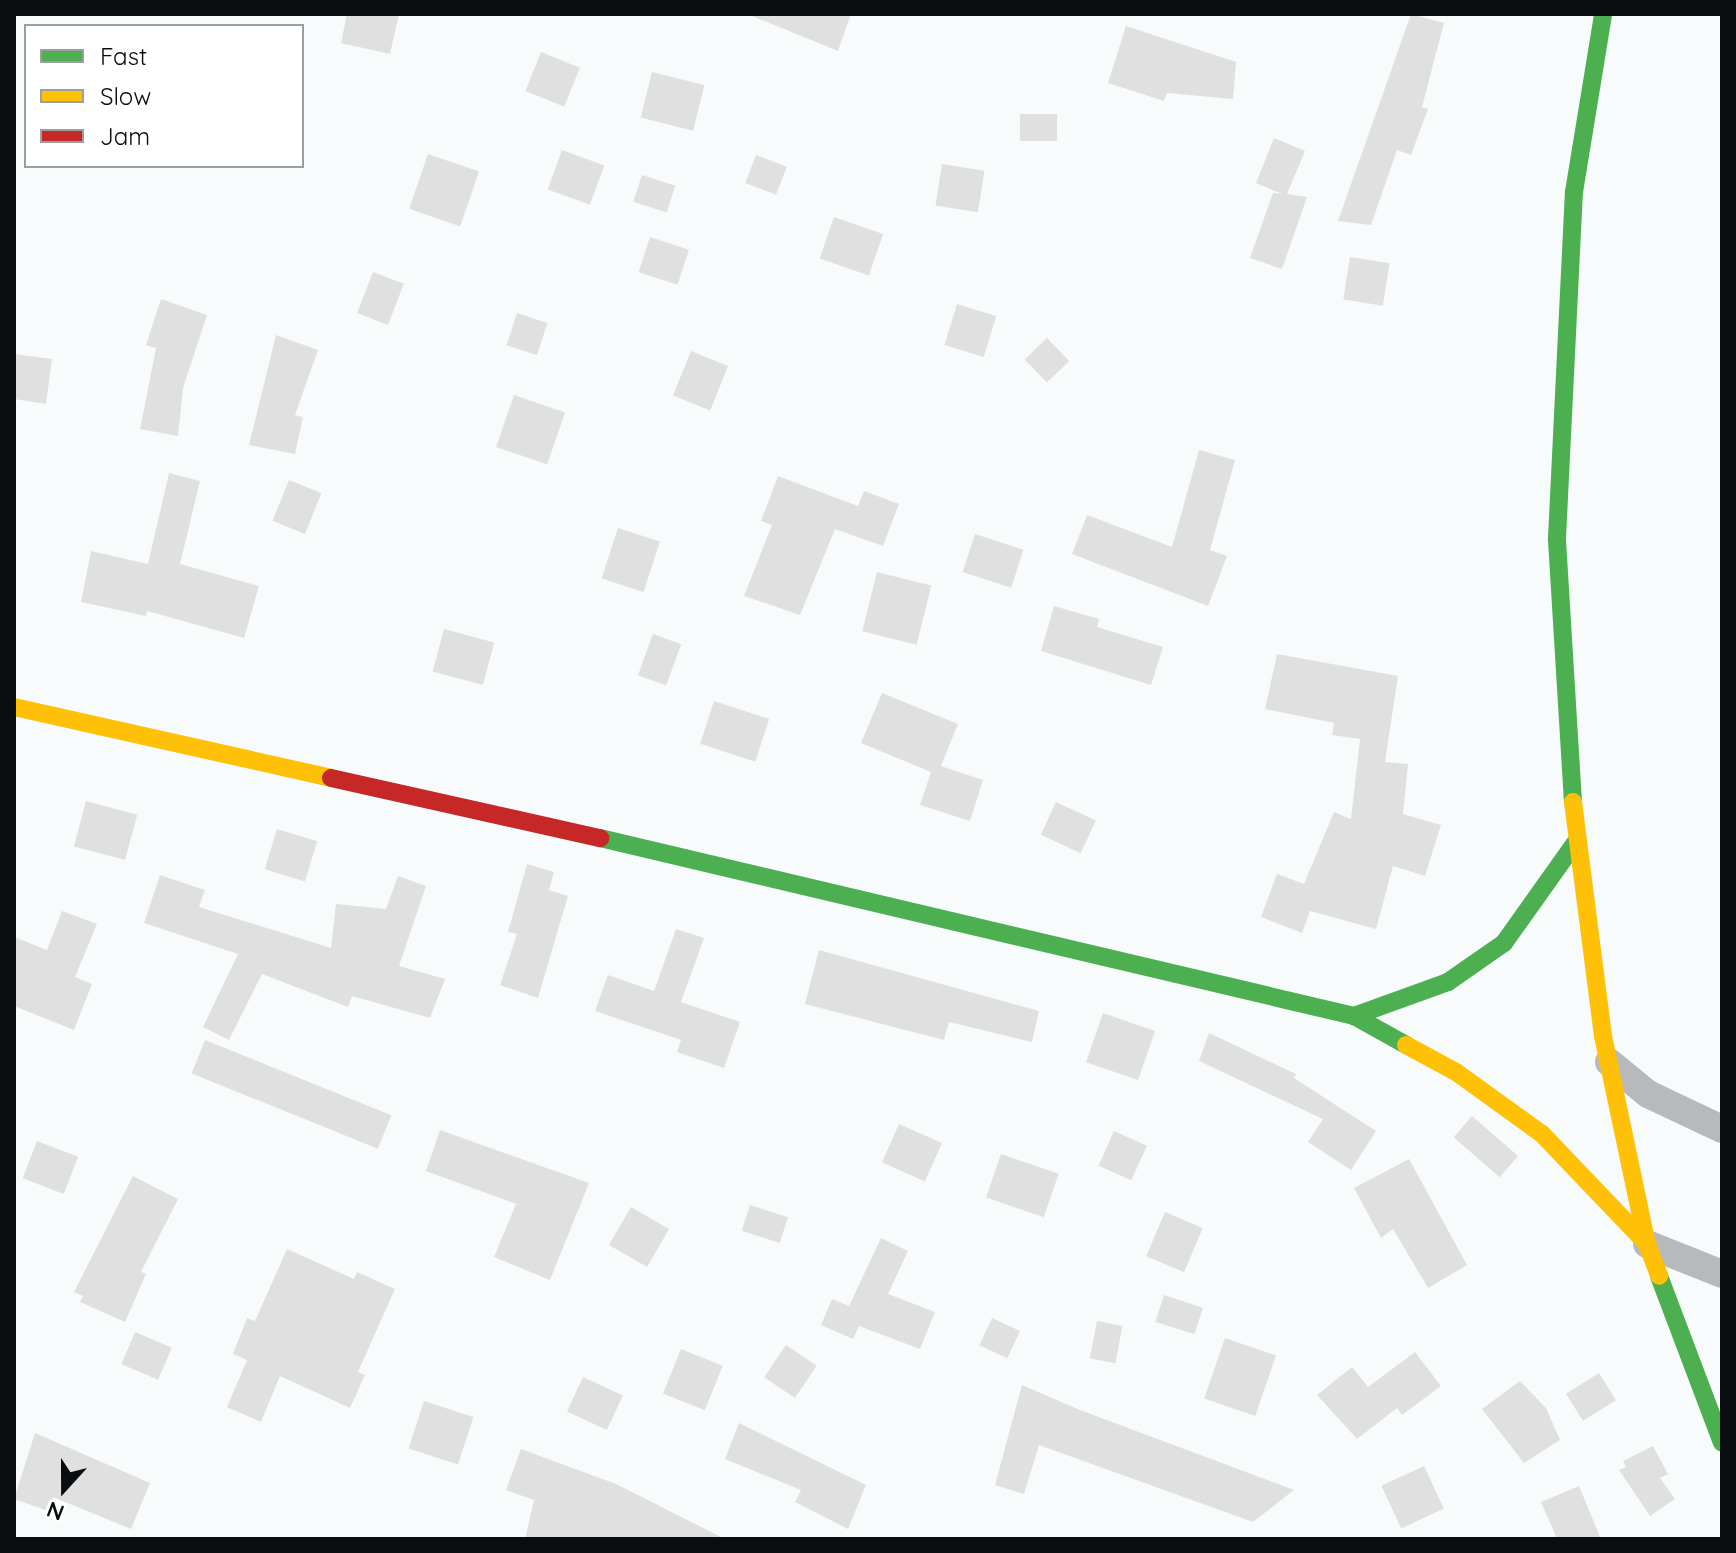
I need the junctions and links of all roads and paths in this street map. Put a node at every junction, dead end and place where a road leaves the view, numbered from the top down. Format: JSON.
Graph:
{"nodes":[{"id":1,"x":1603,"y":14,"type":"edge"},
{"id":2,"x":14,"y":707,"type":"edge"},
{"id":3,"x":1575,"y":843,"type":"junction"},
{"id":4,"x":1354,"y":1016,"type":"junction"},
{"id":5,"x":1609,"y":1062,"type":"junction"},
{"id":6,"x":1722,"y":1129,"type":"edge"},
{"id":7,"x":1647,"y":1244,"type":"junction"},
{"id":8,"x":1722,"y":1274,"type":"edge"},
{"id":9,"x":1722,"y":1443,"type":"edge"}],
"edges":[{"from":1,"to":3,"type":"main road"},
{"from":2,"to":4,"type":"main road"},
{"from":3,"to":4,"type":"main road"},
{"from":3,"to":5,"type":"main road"},
{"from":4,"to":7,"type":"main road"},
{"from":5,"to":6,"type":"street"},
{"from":5,"to":7,"type":"main road"},
{"from":7,"to":8,"type":"street"},
{"from":7,"to":9,"type":"main road"}]}
